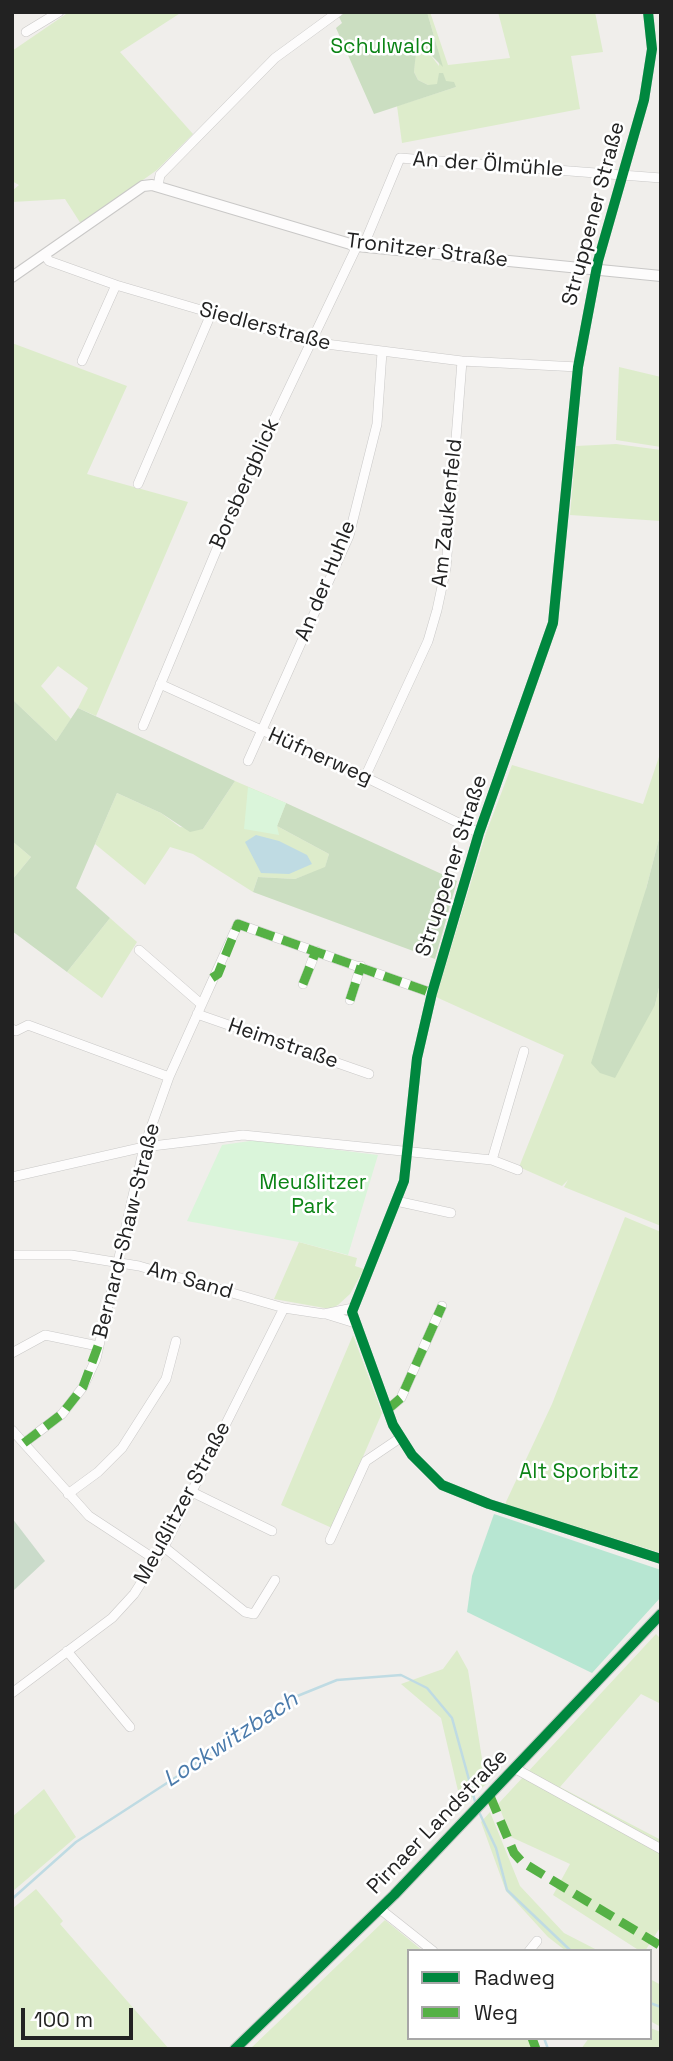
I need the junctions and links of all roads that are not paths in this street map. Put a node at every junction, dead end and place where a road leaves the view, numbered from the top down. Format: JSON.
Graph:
{"nodes":[{"id":1,"x":59,"y":12,"type":"edge"},
{"id":2,"x":338,"y":12,"type":"edge"},
{"id":3,"x":648,"y":12,"type":"edge"},
{"id":4,"x":26,"y":33,"type":"dead end"},
{"id":5,"x":657,"y":49,"type":"edge"},
{"id":6,"x":400,"y":158,"type":"joint"},
{"id":7,"x":623,"y":175,"type":"junction"},
{"id":8,"x":661,"y":178,"type":"edge"},
{"id":9,"x":158,"y":186,"type":"junction"},
{"id":10,"x":360,"y":246,"type":"junction"},
{"id":11,"x":46,"y":255,"type":"junction"},
{"id":12,"x":596,"y":270,"type":"junction"},
{"id":13,"x":661,"y":276,"type":"edge"},
{"id":14,"x":12,"y":277,"type":"edge"},
{"id":15,"x":116,"y":285,"type":"junction"},
{"id":16,"x":211,"y":314,"type":"junction"},
{"id":17,"x":310,"y":342,"type":"junction"},
{"id":18,"x":382,"y":352,"type":"junction"},
{"id":19,"x":82,"y":361,"type":"dead end"},
{"id":20,"x":462,"y":361,"type":"junction"},
{"id":21,"x":578,"y":367,"type":"junction"},
{"id":22,"x":138,"y":484,"type":"dead end"},
{"id":23,"x":160,"y":684,"type":"junction"},
{"id":24,"x":143,"y":726,"type":"dead end"},
{"id":25,"x":260,"y":730,"type":"junction"},
{"id":26,"x":248,"y":761,"type":"dead end"},
{"id":27,"x":365,"y":777,"type":"junction"},
{"id":28,"x":479,"y":833,"type":"junction"},
{"id":29,"x":139,"y":950,"type":"dead end"},
{"id":30,"x":316,"y":951,"type":"junction"},
{"id":31,"x":362,"y":966,"type":"junction"},
{"id":32,"x":303,"y":984,"type":"dead end"},
{"id":33,"x":432,"y":993,"type":"junction"},
{"id":34,"x":350,"y":1000,"type":"dead end"},
{"id":35,"x":201,"y":1004,"type":"junction"},
{"id":36,"x":197,"y":1014,"type":"junction"},
{"id":37,"x":14,"y":1030,"type":"edge"},
{"id":38,"x":12,"y":1041,"type":"edge"},
{"id":39,"x":524,"y":1051,"type":"dead end"},
{"id":40,"x":369,"y":1074,"type":"dead end"},
{"id":41,"x":169,"y":1077,"type":"junction"},
{"id":42,"x":144,"y":1147,"type":"junction"},
{"id":43,"x":409,"y":1153,"type":"junction"},
{"id":44,"x":492,"y":1160,"type":"junction"},
{"id":45,"x":518,"y":1170,"type":"dead end"},
{"id":46,"x":12,"y":1177,"type":"edge"},
{"id":47,"x":396,"y":1201,"type":"junction"},
{"id":48,"x":451,"y":1213,"type":"dead end"},
{"id":49,"x":12,"y":1255,"type":"edge"},
{"id":50,"x":118,"y":1262,"type":"junction"},
{"id":51,"x":442,"y":1306,"type":"dead end"},
{"id":52,"x":284,"y":1308,"type":"junction"},
{"id":53,"x":353,"y":1308,"type":"junction"},
{"id":54,"x":324,"y":1314,"type":"junction"},
{"id":55,"x":355,"y":1322,"type":"junction"},
{"id":56,"x":176,"y":1341,"type":"dead end"},
{"id":57,"x":98,"y":1346,"type":"junction"},
{"id":58,"x":12,"y":1353,"type":"edge"},
{"id":59,"x":387,"y":1410,"type":"junction"},
{"id":60,"x":12,"y":1430,"type":"edge"},
{"id":61,"x":400,"y":1438,"type":"junction"},
{"id":62,"x":23,"y":1443,"type":"junction"},
{"id":63,"x":192,"y":1492,"type":"junction"},
{"id":64,"x":68,"y":1494,"type":"junction"},
{"id":65,"x":272,"y":1531,"type":"dead end"},
{"id":66,"x":330,"y":1540,"type":"dead end"},
{"id":67,"x":164,"y":1548,"type":"junction"},
{"id":68,"x":156,"y":1560,"type":"junction"},
{"id":69,"x":659,"y":1560,"type":"edge"},
{"id":70,"x":275,"y":1580,"type":"dead end"},
{"id":71,"x":661,"y":1614,"type":"edge"},
{"id":72,"x":68,"y":1651,"type":"junction"},
{"id":73,"x":12,"y":1693,"type":"edge"},
{"id":74,"x":130,"y":1727,"type":"dead end"},
{"id":75,"x":516,"y":1769,"type":"junction"},
{"id":76,"x":661,"y":1849,"type":"edge"},
{"id":77,"x":380,"y":1909,"type":"junction"},
{"id":78,"x":537,"y":1941,"type":"dead end"},
{"id":79,"x":430,"y":1949,"type":"edge"},
{"id":80,"x":530,"y":1949,"type":"edge"},
{"id":81,"x":234,"y":2049,"type":"edge"}],
"edges":[{"from":1,"to":4,"type":"street"},
{"from":2,"to":9,"type":"street"},
{"from":3,"to":5,"type":"street","name":"Struppener Straße"},
{"from":5,"to":7,"type":"street","name":"Struppener Straße"},
{"from":6,"to":7,"type":"street","name":"An der Ölmühle"},
{"from":6,"to":10,"type":"street","name":"Borsbergblick"},
{"from":7,"to":8,"type":"street","name":"An der Ölmühle"},
{"from":7,"to":12,"type":"street","name":"Struppener Straße"},
{"from":9,"to":10,"type":"street","name":"Tronitzer Straße"},
{"from":9,"to":11,"type":"street"},
{"from":10,"to":12,"type":"street","name":"Tronitzer Straße"},
{"from":10,"to":17,"type":"street","name":"Borsbergblick"},
{"from":11,"to":14,"type":"street"},
{"from":11,"to":15,"type":"street","name":"Siedlerstraße"},
{"from":12,"to":13,"type":"street","name":"Tronitzer Straße"},
{"from":12,"to":21,"type":"street","name":"Struppener Straße"},
{"from":15,"to":16,"type":"street","name":"Siedlerstraße"},
{"from":15,"to":19,"type":"street"},
{"from":16,"to":17,"type":"street","name":"Siedlerstraße"},
{"from":16,"to":22,"type":"street"},
{"from":17,"to":18,"type":"street","name":"Siedlerstraße"},
{"from":17,"to":23,"type":"street","name":"Borsbergblick"},
{"from":18,"to":20,"type":"street","name":"Siedlerstraße"},
{"from":18,"to":25,"type":"street","name":"An der Huhle"},
{"from":20,"to":21,"type":"street","name":"Siedlerstraße"},
{"from":20,"to":27,"type":"street","name":"Am Zaukenfeld"},
{"from":21,"to":28,"type":"street","name":"Struppener Straße"},
{"from":23,"to":24,"type":"street","name":"Borsbergblick"},
{"from":23,"to":25,"type":"street","name":"Hüfnerweg"},
{"from":25,"to":26,"type":"street","name":"An der Huhle"},
{"from":25,"to":27,"type":"street","name":"Hüfnerweg"},
{"from":27,"to":28,"type":"street","name":"Hüfnerweg"},
{"from":28,"to":33,"type":"street","name":"Struppener Straße"},
{"from":29,"to":35,"type":"street"},
{"from":30,"to":31,"type":"street"},
{"from":30,"to":32,"type":"street"},
{"from":30,"to":35,"type":"street","name":"Bernard-Shaw-Straße"},
{"from":31,"to":33,"type":"street"},
{"from":31,"to":34,"type":"street"},
{"from":33,"to":43,"type":"street","name":"Struppener Straße"},
{"from":35,"to":36,"type":"street","name":"Bernard-Shaw-Straße"},
{"from":36,"to":40,"type":"street","name":"Heimstraße"},
{"from":36,"to":41,"type":"street","name":"Bernard-Shaw-Straße"},
{"from":37,"to":38,"type":"street"},
{"from":37,"to":41,"type":"street"},
{"from":39,"to":44,"type":"street"},
{"from":41,"to":42,"type":"street","name":"Bernard-Shaw-Straße"},
{"from":42,"to":43,"type":"street"},
{"from":42,"to":46,"type":"street"},
{"from":42,"to":50,"type":"street","name":"Bernard-Shaw-Straße"},
{"from":43,"to":44,"type":"street"},
{"from":43,"to":47,"type":"street","name":"Struppener Straße"},
{"from":44,"to":45,"type":"street"},
{"from":47,"to":48,"type":"street"},
{"from":47,"to":53,"type":"street","name":"Struppener Straße"},
{"from":49,"to":50,"type":"street","name":"Am Sand"},
{"from":50,"to":52,"type":"street","name":"Am Sand"},
{"from":50,"to":57,"type":"street","name":"Bernard-Shaw-Straße"},
{"from":51,"to":59,"type":"street"},
{"from":52,"to":54,"type":"street","name":"Am Sand"},
{"from":52,"to":63,"type":"street","name":"Meußlitzer Straße"},
{"from":53,"to":54,"type":"street","name":"Am Sand"},
{"from":53,"to":55,"type":"street"},
{"from":54,"to":55,"type":"street","name":"Am Sand"},
{"from":55,"to":59,"type":"street"},
{"from":56,"to":64,"type":"street"},
{"from":57,"to":58,"type":"street"},
{"from":57,"to":62,"type":"street","name":"Bernard-Shaw-Straße"},
{"from":59,"to":61,"type":"street"},
{"from":60,"to":62,"type":"street"},
{"from":61,"to":66,"type":"street"},
{"from":61,"to":69,"type":"street"},
{"from":62,"to":64,"type":"street"},
{"from":63,"to":65,"type":"street"},
{"from":63,"to":67,"type":"street","name":"Meußlitzer Straße"},
{"from":64,"to":68,"type":"street"},
{"from":67,"to":68,"type":"street","name":"Meußlitzer Straße"},
{"from":67,"to":70,"type":"street"},
{"from":68,"to":72,"type":"street","name":"Meußlitzer Straße"},
{"from":71,"to":75,"type":"street","name":"Pirnaer Landstraße"},
{"from":72,"to":73,"type":"street","name":"Meußlitzer Straße"},
{"from":72,"to":74,"type":"street"},
{"from":75,"to":76,"type":"street"},
{"from":75,"to":77,"type":"street","name":"Pirnaer Landstraße"},
{"from":77,"to":79,"type":"street"},
{"from":77,"to":81,"type":"street","name":"Pirnaer Landstraße"},
{"from":78,"to":80,"type":"street"}]}
